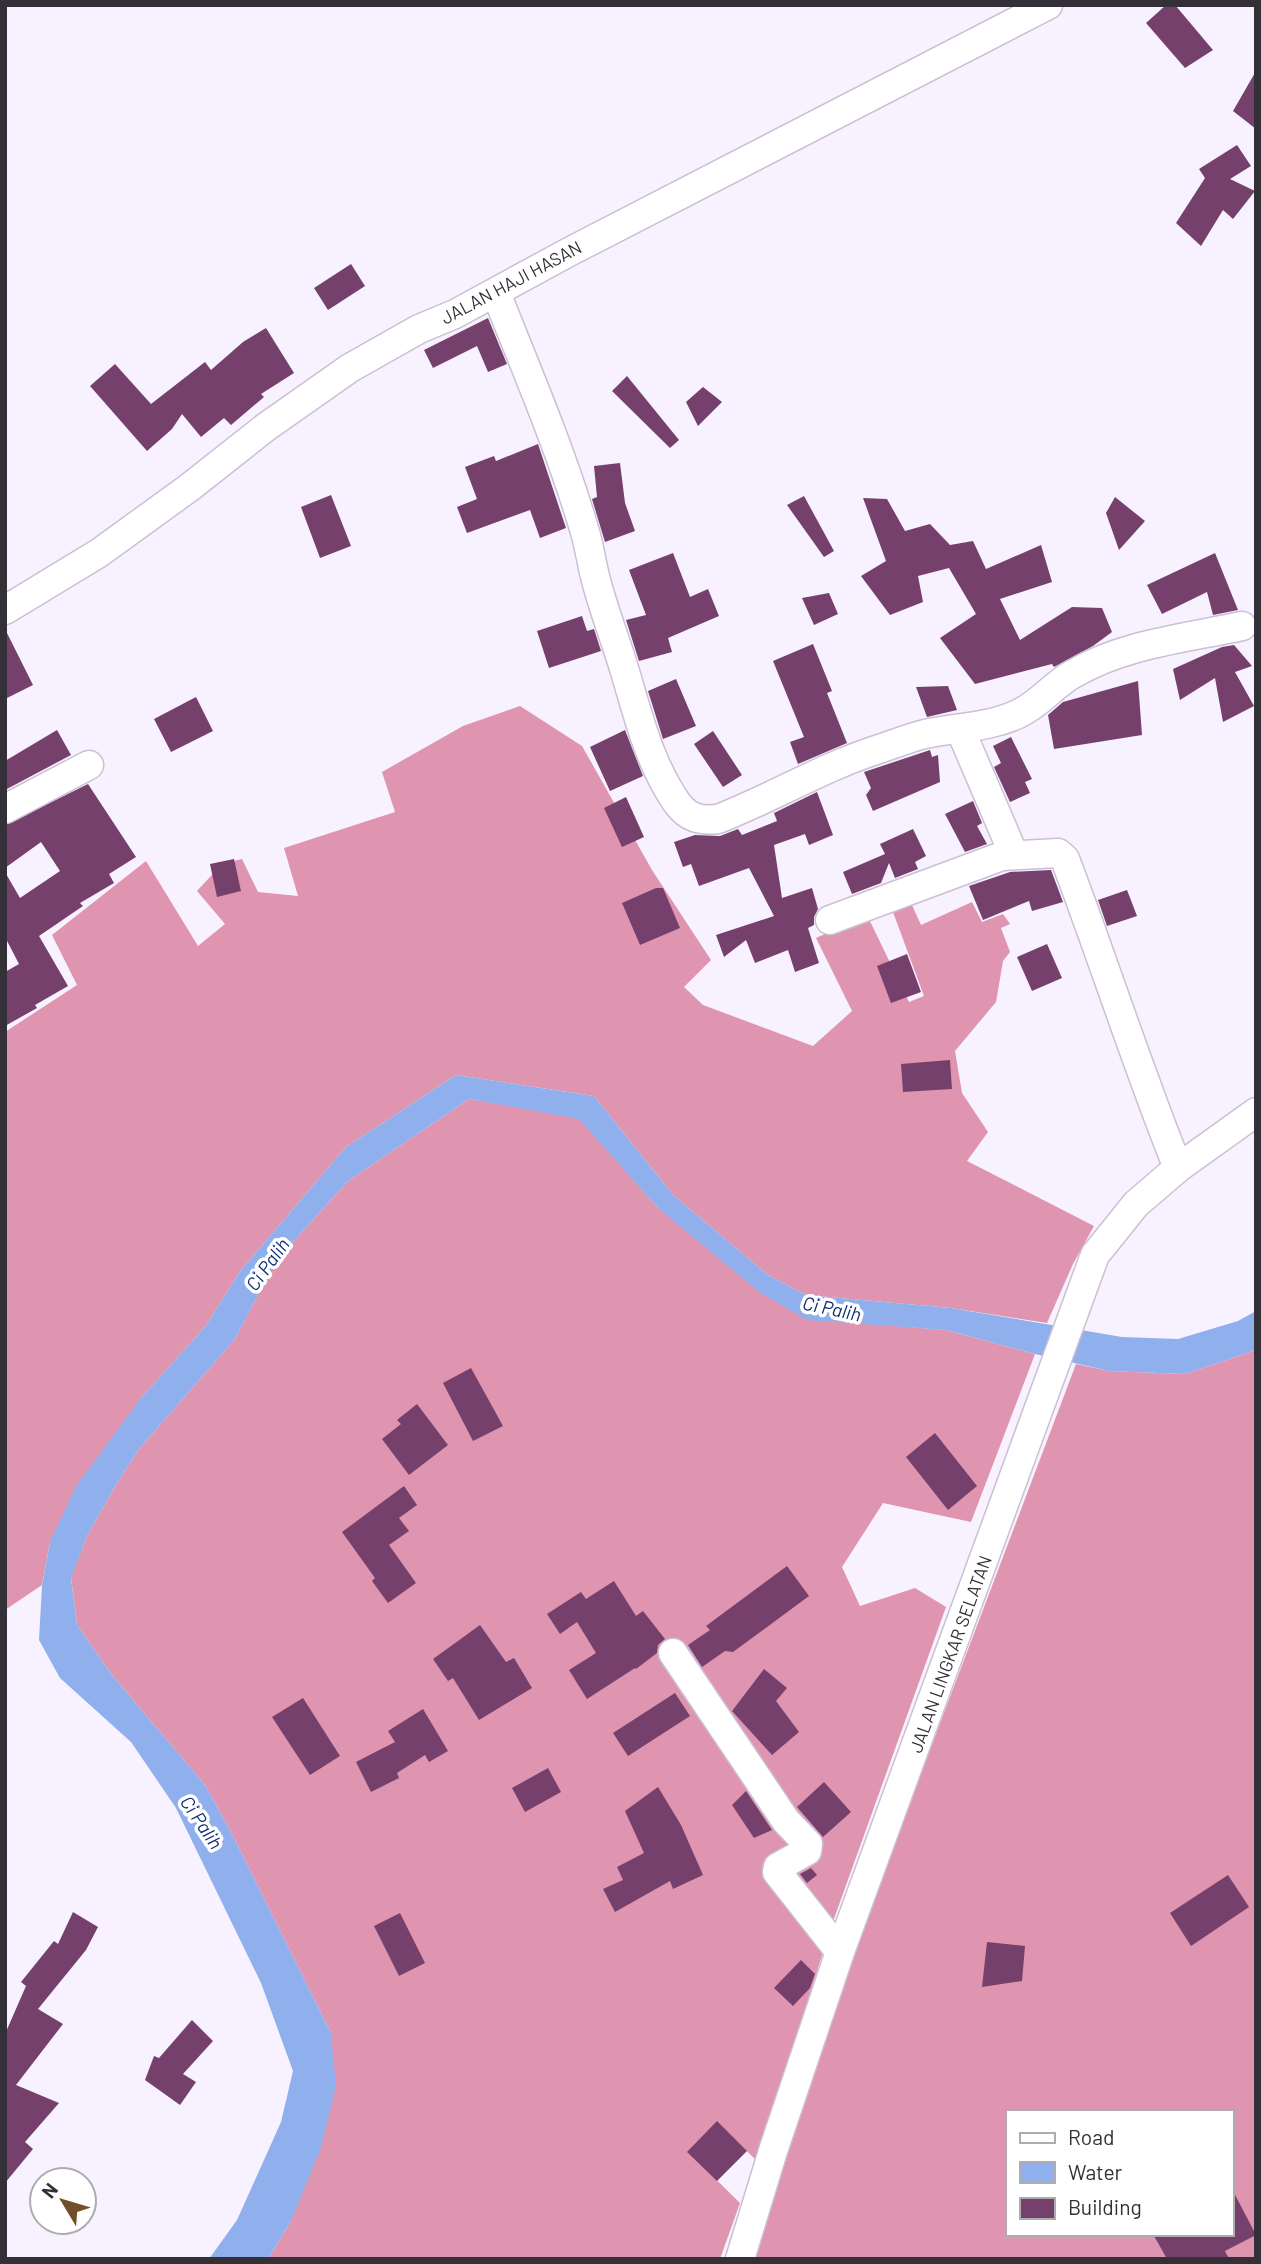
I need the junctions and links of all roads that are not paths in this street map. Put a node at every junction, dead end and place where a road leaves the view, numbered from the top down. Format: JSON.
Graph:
{"nodes":[{"id":1,"x":1048,"y":5,"type":"edge"},
{"id":2,"x":496,"y":293,"type":"junction"},
{"id":3,"x":5,"y":610,"type":"edge"},
{"id":4,"x":1242,"y":626,"type":"dead end"},
{"id":5,"x":960,"y":729,"type":"junction"},
{"id":6,"x":89,"y":765,"type":"dead end"},
{"id":7,"x":5,"y":809,"type":"edge"},
{"id":8,"x":1014,"y":855,"type":"junction"},
{"id":9,"x":830,"y":920,"type":"dead end"},
{"id":10,"x":1256,"y":1112,"type":"edge"},
{"id":11,"x":1178,"y":1168,"type":"junction"},
{"id":12,"x":673,"y":1653,"type":"dead end"},
{"id":13,"x":840,"y":1952,"type":"junction"},
{"id":14,"x":740,"y":2259,"type":"edge"}],
"edges":[{"from":1,"to":2,"type":"street","name":"JALAN HAJI HASAN"},
{"from":2,"to":3,"type":"street","name":"JALAN HAJI HASAN"},
{"from":2,"to":5,"type":"street"},
{"from":4,"to":5,"type":"street"},
{"from":5,"to":8,"type":"street"},
{"from":6,"to":7,"type":"street"},
{"from":8,"to":9,"type":"street"},
{"from":8,"to":11,"type":"street"},
{"from":10,"to":11,"type":"street","name":"JALAN LINGKAR SELATAN"},
{"from":11,"to":13,"type":"street","name":"JALAN LINGKAR SELATAN"},
{"from":12,"to":13,"type":"street"},
{"from":13,"to":14,"type":"street","name":"JALAN LINGKAR SELATAN"}]}
